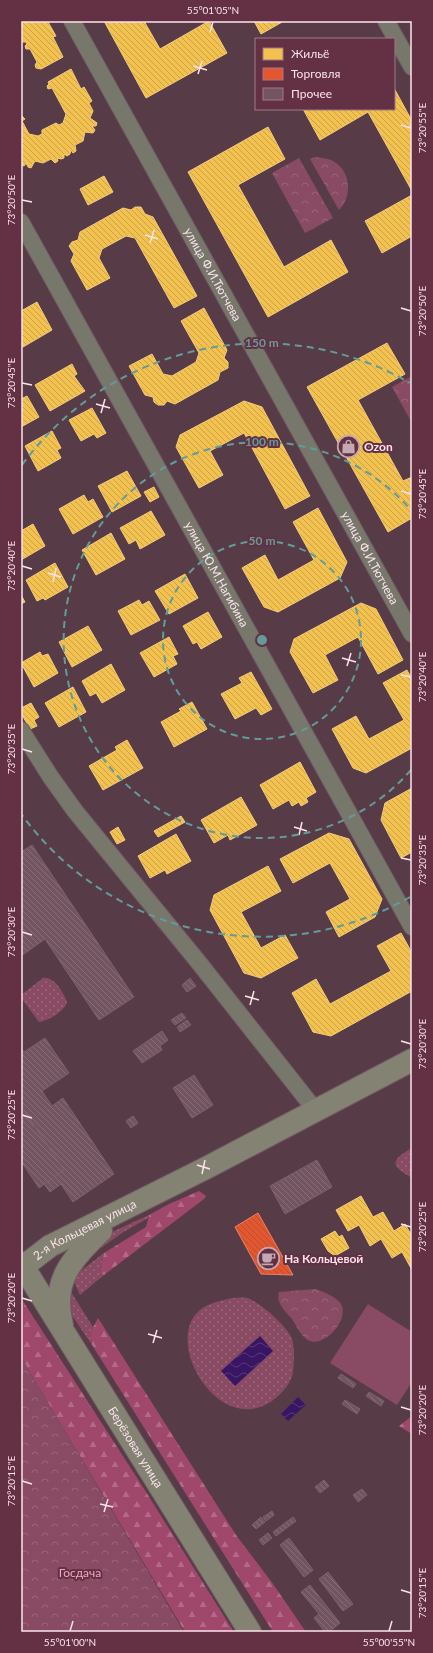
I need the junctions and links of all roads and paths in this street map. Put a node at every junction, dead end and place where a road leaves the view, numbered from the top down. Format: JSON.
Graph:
{"nodes":[{"id":1,"x":72,"y":21,"type":"edge"},
{"id":2,"x":386,"y":21,"type":"edge"},
{"id":3,"x":412,"y":68,"type":"edge"},
{"id":4,"x":21,"y":222,"type":"edge"},
{"id":5,"x":412,"y":634,"type":"edge"},
{"id":6,"x":21,"y":730,"type":"edge"},
{"id":7,"x":412,"y":927,"type":"edge"},
{"id":8,"x":412,"y":1060,"type":"edge"},
{"id":9,"x":316,"y":1111,"type":"junction"},
{"id":10,"x":206,"y":1168,"type":"junction"},
{"id":11,"x":100,"y":1230,"type":"junction"},
{"id":12,"x":22,"y":1264,"type":"edge"},
{"id":13,"x":64,"y":1332,"type":"junction"},
{"id":14,"x":250,"y":1632,"type":"edge"}],
"edges":[{"from":1,"to":5,"type":"street","name":"улица Ф.И.Тютчева"},
{"from":2,"to":3,"type":"street"},
{"from":4,"to":7,"type":"street","name":"улица Ю.М.Нагибина"},
{"from":6,"to":9,"type":"street"},
{"from":8,"to":9,"type":"main road","name":"2-я Кольцевая улица"},
{"from":9,"to":10,"type":"main road","name":"2-я Кольцевая улица"},
{"from":10,"to":11,"type":"main road","name":"2-я Кольцевая улица"},
{"from":10,"to":12,"type":"main road","name":"2-я Кольцевая улица"},
{"from":11,"to":12,"type":"main road","name":"2-я Кольцевая улица"},
{"from":11,"to":13,"type":"main road"},
{"from":12,"to":13,"type":"main road","name":"Берёзовая улица"},
{"from":13,"to":14,"type":"main road","name":"Берёзовая улица"}]}
